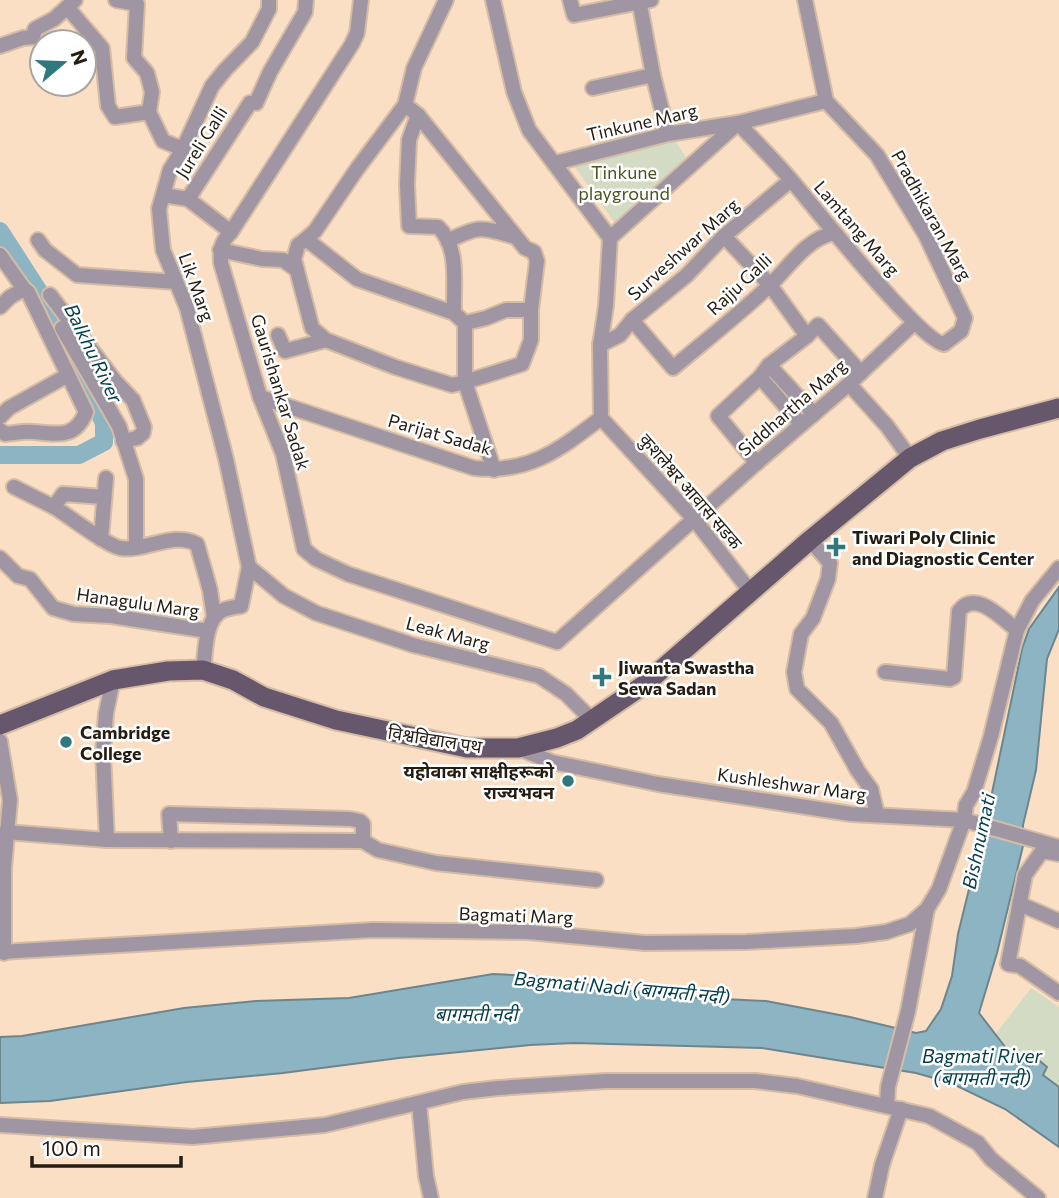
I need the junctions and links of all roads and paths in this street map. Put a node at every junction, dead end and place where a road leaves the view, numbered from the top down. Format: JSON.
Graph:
{"nodes":[{"id":1,"x":116,"y":0,"type":"edge"},
{"id":2,"x":269,"y":0,"type":"edge"},
{"id":3,"x":306,"y":0,"type":"edge"},
{"id":4,"x":361,"y":0,"type":"edge"},
{"id":5,"x":446,"y":0,"type":"edge"},
{"id":6,"x":493,"y":0,"type":"edge"},
{"id":7,"x":570,"y":0,"type":"edge"},
{"id":8,"x":805,"y":0,"type":"edge"},
{"id":9,"x":643,"y":1,"type":"edge"},
{"id":10,"x":71,"y":3,"type":"edge"},
{"id":11,"x":0,"y":46,"type":"edge"},
{"id":12,"x":653,"y":75,"type":"junction"},
{"id":13,"x":593,"y":88,"type":"dead end"},
{"id":14,"x":826,"y":101,"type":"junction"},
{"id":15,"x":405,"y":105,"type":"junction"},
{"id":16,"x":149,"y":112,"type":"junction"},
{"id":17,"x":418,"y":115,"type":"junction"},
{"id":18,"x":738,"y":122,"type":"junction"},
{"id":19,"x":668,"y":134,"type":"junction"},
{"id":20,"x":183,"y":149,"type":"junction"},
{"id":21,"x":555,"y":163,"type":"junction"},
{"id":22,"x":791,"y":180,"type":"junction"},
{"id":23,"x":163,"y":195,"type":"junction"},
{"id":24,"x":188,"y":199,"type":"junction"},
{"id":25,"x":231,"y":232,"type":"junction"},
{"id":26,"x":834,"y":233,"type":"junction"},
{"id":27,"x":724,"y":236,"type":"junction"},
{"id":28,"x":515,"y":237,"type":"junction"},
{"id":29,"x":610,"y":238,"type":"junction"},
{"id":30,"x":306,"y":239,"type":"junction"},
{"id":31,"x":38,"y":240,"type":"dead end"},
{"id":32,"x":448,"y":241,"type":"junction"},
{"id":33,"x":220,"y":250,"type":"junction"},
{"id":34,"x":0,"y":255,"type":"edge"},
{"id":35,"x":297,"y":270,"type":"junction"},
{"id":36,"x":176,"y":282,"type":"junction"},
{"id":37,"x":770,"y":285,"type":"junction"},
{"id":38,"x":24,"y":289,"type":"junction"},
{"id":39,"x":50,"y":295,"type":"dead end"},
{"id":40,"x":0,"y":307,"type":"edge"},
{"id":41,"x":531,"y":310,"type":"junction"},
{"id":42,"x":460,"y":318,"type":"junction"},
{"id":43,"x":632,"y":320,"type":"junction"},
{"id":44,"x":914,"y":323,"type":"junction"},
{"id":45,"x":69,"y":332,"type":"junction"},
{"id":46,"x":278,"y":335,"type":"dead end"},
{"id":47,"x":807,"y":336,"type":"junction"},
{"id":48,"x":951,"y":337,"type":"joint"},
{"id":49,"x":326,"y":340,"type":"junction"},
{"id":50,"x":600,"y":345,"type":"junction"},
{"id":51,"x":769,"y":365,"type":"junction"},
{"id":52,"x":107,"y":370,"type":"junction"},
{"id":53,"x":861,"y":373,"type":"junction"},
{"id":54,"x":68,"y":375,"type":"junction"},
{"id":55,"x":760,"y":377,"type":"junction"},
{"id":56,"x":91,"y":378,"type":"junction"},
{"id":57,"x":466,"y":382,"type":"junction"},
{"id":58,"x":849,"y":384,"type":"junction"},
{"id":59,"x":260,"y":397,"type":"junction"},
{"id":60,"x":1059,"y":408,"type":"edge"},
{"id":61,"x":814,"y":414,"type":"junction"},
{"id":62,"x":0,"y":417,"type":"edge"},
{"id":63,"x":601,"y":418,"type":"junction"},
{"id":64,"x":801,"y":424,"type":"junction"},
{"id":65,"x":0,"y":430,"type":"edge"},
{"id":66,"x":123,"y":442,"type":"junction"},
{"id":67,"x":909,"y":458,"type":"junction"},
{"id":68,"x":757,"y":463,"type":"junction"},
{"id":69,"x":494,"y":470,"type":"junction"},
{"id":70,"x":106,"y":478,"type":"dead end"},
{"id":71,"x":13,"y":487,"type":"dead end"},
{"id":72,"x":104,"y":497,"type":"junction"},
{"id":73,"x":54,"y":507,"type":"junction"},
{"id":74,"x":694,"y":519,"type":"junction"},
{"id":75,"x":101,"y":539,"type":"junction"},
{"id":76,"x":810,"y":540,"type":"junction"},
{"id":77,"x":136,"y":547,"type":"junction"},
{"id":78,"x":0,"y":558,"type":"edge"},
{"id":79,"x":249,"y":567,"type":"junction"},
{"id":80,"x":1059,"y":568,"type":"edge"},
{"id":81,"x":750,"y":591,"type":"junction"},
{"id":82,"x":211,"y":624,"type":"junction"},
{"id":83,"x":1017,"y":630,"type":"junction"},
{"id":84,"x":203,"y":670,"type":"junction"},
{"id":85,"x":885,"y":673,"type":"dead end"},
{"id":86,"x":113,"y":680,"type":"junction"},
{"id":87,"x":592,"y":720,"type":"junction"},
{"id":88,"x":0,"y":725,"type":"edge"},
{"id":89,"x":0,"y":741,"type":"edge"},
{"id":90,"x":518,"y":748,"type":"junction"},
{"id":91,"x":877,"y":814,"type":"junction"},
{"id":92,"x":964,"y":820,"type":"junction"},
{"id":93,"x":6,"y":832,"type":"junction"},
{"id":94,"x":107,"y":840,"type":"junction"},
{"id":95,"x":171,"y":841,"type":"junction"},
{"id":96,"x":363,"y":841,"type":"junction"},
{"id":97,"x":1056,"y":848,"type":"edge"},
{"id":98,"x":596,"y":880,"type":"dead end"},
{"id":99,"x":1020,"y":904,"type":"junction"},
{"id":100,"x":927,"y":909,"type":"junction"},
{"id":101,"x":1059,"y":921,"type":"edge"},
{"id":102,"x":2,"y":953,"type":"edge"},
{"id":103,"x":1059,"y":993,"type":"edge"},
{"id":104,"x":419,"y":1103,"type":"junction"},
{"id":105,"x":894,"y":1107,"type":"junction"},
{"id":106,"x":0,"y":1125,"type":"edge"},
{"id":107,"x":431,"y":1198,"type":"edge"},
{"id":108,"x":875,"y":1198,"type":"edge"},
{"id":109,"x":1038,"y":1198,"type":"edge"}],
"edges":[{"from":1,"to":16,"type":"street"},
{"from":2,"to":20,"type":"street","name":"Lik Marg"},
{"from":3,"to":24,"type":"street","name":"Jureli Galli"},
{"from":4,"to":25,"type":"street"},
{"from":5,"to":15,"type":"street"},
{"from":6,"to":21,"type":"street"},
{"from":7,"to":9,"type":"street"},
{"from":8,"to":14,"type":"street"},
{"from":9,"to":12,"type":"street"},
{"from":10,"to":11,"type":"street"},
{"from":10,"to":16,"type":"street"},
{"from":12,"to":13,"type":"street"},
{"from":12,"to":19,"type":"street"},
{"from":14,"to":18,"type":"street","name":"Tinkune Marg"},
{"from":14,"to":48,"type":"street","name":"Pradhikaran Marg"},
{"from":15,"to":17,"type":"street"},
{"from":15,"to":30,"type":"street"},
{"from":16,"to":20,"type":"street"},
{"from":17,"to":28,"type":"street"},
{"from":17,"to":32,"type":"street"},
{"from":18,"to":19,"type":"street","name":"Tinkune Marg"},
{"from":18,"to":22,"type":"street","name":"Lamtang Marg"},
{"from":18,"to":29,"type":"street","name":"Tinkune Marg"},
{"from":19,"to":21,"type":"street","name":"Tinkune Marg"},
{"from":20,"to":23,"type":"street","name":"Lik Marg"},
{"from":21,"to":29,"type":"street"},
{"from":22,"to":26,"type":"street","name":"Lamtang Marg"},
{"from":22,"to":27,"type":"street","name":"Surveshwar Marg"},
{"from":23,"to":24,"type":"street","name":"Jureli Galli"},
{"from":23,"to":36,"type":"street","name":"Lik Marg"},
{"from":24,"to":25,"type":"street","name":"Jureli Galli"},
{"from":25,"to":33,"type":"street"},
{"from":26,"to":37,"type":"street","name":"Rajju Galli"},
{"from":26,"to":44,"type":"street","name":"Lamtang Marg"},
{"from":27,"to":37,"type":"street"},
{"from":27,"to":43,"type":"street","name":"Surveshwar Marg"},
{"from":28,"to":32,"type":"street"},
{"from":28,"to":41,"type":"street"},
{"from":29,"to":50,"type":"street"},
{"from":30,"to":35,"type":"street"},
{"from":30,"to":42,"type":"street"},
{"from":31,"to":36,"type":"street"},
{"from":32,"to":42,"type":"street"},
{"from":33,"to":35,"type":"street"},
{"from":33,"to":59,"type":"street","name":"Gaurishankar Sadak"},
{"from":34,"to":38,"type":"street"},
{"from":35,"to":49,"type":"street"},
{"from":36,"to":79,"type":"street","name":"Lik Marg"},
{"from":37,"to":43,"type":"street","name":"Rajju Galli"},
{"from":37,"to":47,"type":"street"},
{"from":38,"to":40,"type":"street"},
{"from":38,"to":54,"type":"street"},
{"from":39,"to":45,"type":"street"},
{"from":41,"to":42,"type":"street"},
{"from":41,"to":57,"type":"street"},
{"from":42,"to":57,"type":"street"},
{"from":43,"to":50,"type":"street","name":"Surveshwar Marg"},
{"from":44,"to":48,"type":"street","name":"Lamtang Marg"},
{"from":44,"to":53,"type":"street","name":"Siddhartha Marg"},
{"from":45,"to":52,"type":"street"},
{"from":45,"to":56,"type":"street"},
{"from":46,"to":49,"type":"street"},
{"from":47,"to":51,"type":"street"},
{"from":47,"to":53,"type":"street"},
{"from":49,"to":57,"type":"street"},
{"from":50,"to":63,"type":"street"},
{"from":51,"to":55,"type":"street"},
{"from":51,"to":61,"type":"street"},
{"from":52,"to":56,"type":"street"},
{"from":52,"to":66,"type":"street"},
{"from":53,"to":58,"type":"street","name":"Siddhartha Marg"},
{"from":54,"to":62,"type":"street"},
{"from":54,"to":65,"type":"street"},
{"from":55,"to":64,"type":"street"},
{"from":55,"to":68,"type":"street"},
{"from":56,"to":66,"type":"street"},
{"from":57,"to":69,"type":"street"},
{"from":58,"to":61,"type":"street","name":"Siddhartha Marg"},
{"from":58,"to":67,"type":"street"},
{"from":59,"to":69,"type":"street","name":"Parijat Sadak"},
{"from":59,"to":74,"type":"street","name":"Gaurishankar Sadak"},
{"from":60,"to":67,"type":"main road","name":"विश्वविद्याल पथ"},
{"from":61,"to":64,"type":"street","name":"Siddhartha Marg"},
{"from":63,"to":69,"type":"street","name":"Parijat Sadak"},
{"from":63,"to":74,"type":"street","name":"कुशलेश्वर आवास सडक"},
{"from":64,"to":68,"type":"street","name":"Siddhartha Marg"},
{"from":66,"to":77,"type":"street"},
{"from":67,"to":76,"type":"main road","name":"विश्वविद्याल पथ"},
{"from":68,"to":74,"type":"street","name":"Siddhartha Marg"},
{"from":70,"to":72,"type":"street"},
{"from":71,"to":73,"type":"street"},
{"from":72,"to":73,"type":"street"},
{"from":72,"to":75,"type":"street"},
{"from":73,"to":75,"type":"street"},
{"from":74,"to":81,"type":"street","name":"कुशलेश्वर आवास सडक"},
{"from":75,"to":77,"type":"street"},
{"from":76,"to":81,"type":"main road","name":"विश्वविद्याल पथ"},
{"from":76,"to":91,"type":"street","name":"Kushleshwar Marg"},
{"from":77,"to":82,"type":"street"},
{"from":78,"to":82,"type":"street","name":"Hanagulu Marg"},
{"from":79,"to":82,"type":"street"},
{"from":79,"to":87,"type":"street","name":"Leak Marg"},
{"from":80,"to":83,"type":"street","name":"Bagmati Marg"},
{"from":81,"to":87,"type":"main road","name":"विश्वविद्याल पथ"},
{"from":82,"to":84,"type":"street"},
{"from":83,"to":85,"type":"street"},
{"from":83,"to":92,"type":"street","name":"Bagmati Marg"},
{"from":84,"to":86,"type":"main road","name":"विश्वविद्याल पथ"},
{"from":84,"to":90,"type":"main road","name":"विश्वविद्याल पथ"},
{"from":86,"to":88,"type":"main road","name":"विश्वविद्याल पथ"},
{"from":86,"to":94,"type":"street"},
{"from":87,"to":90,"type":"main road","name":"विश्वविद्याल पथ"},
{"from":89,"to":93,"type":"street"},
{"from":90,"to":91,"type":"street","name":"Kushleshwar Marg"},
{"from":91,"to":92,"type":"street"},
{"from":92,"to":97,"type":"street"},
{"from":92,"to":100,"type":"street","name":"Bagmati Marg"},
{"from":93,"to":94,"type":"street"},
{"from":93,"to":102,"type":"street"},
{"from":94,"to":95,"type":"street"},
{"from":95,"to":96,"type":"street"},
{"from":95,"to":96,"type":"street"},
{"from":96,"to":98,"type":"street"},
{"from":97,"to":99,"type":"street"},
{"from":99,"to":101,"type":"street"},
{"from":99,"to":103,"type":"street"},
{"from":100,"to":102,"type":"street","name":"Bagmati Marg"},
{"from":100,"to":105,"type":"street"},
{"from":104,"to":105,"type":"street"},
{"from":104,"to":106,"type":"street"},
{"from":104,"to":107,"type":"street"},
{"from":105,"to":108,"type":"street"},
{"from":105,"to":109,"type":"street"}]}
